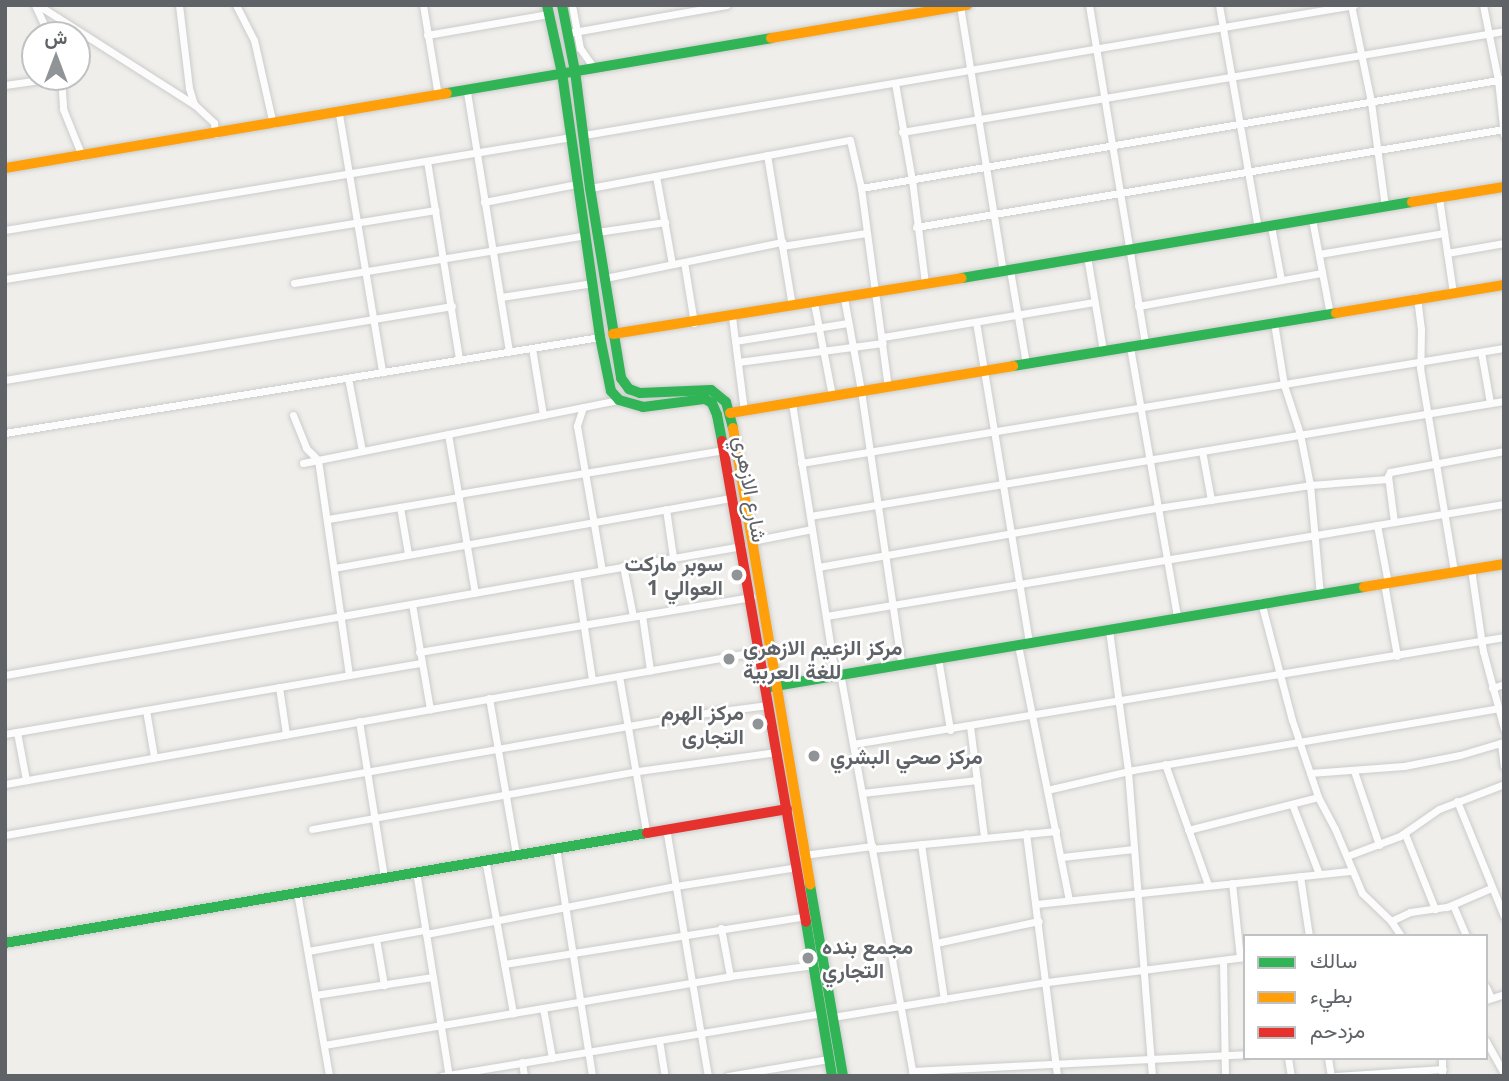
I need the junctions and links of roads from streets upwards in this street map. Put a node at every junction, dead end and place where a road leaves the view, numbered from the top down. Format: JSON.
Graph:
{"nodes":[{"id":1,"x":37,"y":5,"type":"edge"},
{"id":2,"x":179,"y":5,"type":"edge"},
{"id":3,"x":236,"y":5,"type":"edge"},
{"id":4,"x":423,"y":5,"type":"edge"},
{"id":5,"x":562,"y":5,"type":"edge"},
{"id":6,"x":572,"y":5,"type":"edge"},
{"id":7,"x":727,"y":5,"type":"edge"},
{"id":8,"x":1089,"y":5,"type":"edge"},
{"id":9,"x":1219,"y":5,"type":"edge"},
{"id":10,"x":1352,"y":5,"type":"edge"},
{"id":11,"x":1483,"y":5,"type":"edge"},
{"id":12,"x":963,"y":6,"type":"edge"},
{"id":13,"x":548,"y":10,"type":"edge"},
{"id":14,"x":1222,"y":28,"type":"junction"},
{"id":15,"x":1504,"y":31,"type":"edge"},
{"id":16,"x":571,"y":32,"type":"junction"},
{"id":17,"x":1488,"y":34,"type":"junction"},
{"id":18,"x":427,"y":36,"type":"junction"},
{"id":19,"x":1094,"y":49,"type":"junction"},
{"id":20,"x":1361,"y":55,"type":"junction"},
{"id":21,"x":594,"y":68,"type":"junction"},
{"id":22,"x":968,"y":70,"type":"junction"},
{"id":23,"x":575,"y":71,"type":"junction"},
{"id":24,"x":562,"y":73,"type":"junction"},
{"id":25,"x":1231,"y":77,"type":"junction"},
{"id":26,"x":1501,"y":79,"type":"edge"},
{"id":27,"x":895,"y":83,"type":"junction"},
{"id":28,"x":62,"y":91,"type":"edge"},
{"id":29,"x":467,"y":92,"type":"junction"},
{"id":30,"x":438,"y":97,"type":"junction"},
{"id":31,"x":1103,"y":98,"type":"junction"},
{"id":32,"x":1371,"y":102,"type":"junction"},
{"id":33,"x":195,"y":105,"type":"junction"},
{"id":34,"x":339,"y":114,"type":"junction"},
{"id":35,"x":977,"y":119,"type":"junction"},
{"id":36,"x":273,"y":124,"type":"junction"},
{"id":37,"x":1242,"y":124,"type":"junction"},
{"id":38,"x":1503,"y":129,"type":"edge"},
{"id":39,"x":902,"y":132,"type":"junction"},
{"id":40,"x":215,"y":134,"type":"junction"},
{"id":41,"x":584,"y":135,"type":"junction"},
{"id":42,"x":1504,"y":135,"type":"edge"},
{"id":43,"x":571,"y":137,"type":"junction"},
{"id":44,"x":1114,"y":145,"type":"junction"},
{"id":45,"x":475,"y":151,"type":"junction"},
{"id":46,"x":1376,"y":151,"type":"junction"},
{"id":47,"x":767,"y":155,"type":"junction"},
{"id":48,"x":82,"y":156,"type":"junction"},
{"id":49,"x":427,"y":161,"type":"junction"},
{"id":50,"x":5,"y":168,"type":"edge"},
{"id":51,"x":988,"y":168,"type":"junction"},
{"id":52,"x":1248,"y":173,"type":"junction"},
{"id":53,"x":349,"y":174,"type":"junction"},
{"id":54,"x":656,"y":176,"type":"junction"},
{"id":55,"x":912,"y":180,"type":"junction"},
{"id":56,"x":577,"y":184,"type":"junction"},
{"id":57,"x":1504,"y":187,"type":"edge"},
{"id":58,"x":590,"y":188,"type":"junction"},
{"id":59,"x":861,"y":188,"type":"junction"},
{"id":60,"x":1119,"y":193,"type":"junction"},
{"id":61,"x":1439,"y":198,"type":"junction"},
{"id":62,"x":484,"y":202,"type":"junction"},
{"id":63,"x":1385,"y":207,"type":"junction"},
{"id":64,"x":436,"y":210,"type":"junction"},
{"id":65,"x":992,"y":214,"type":"junction"},
{"id":66,"x":1312,"y":219,"type":"junction"},
{"id":67,"x":358,"y":221,"type":"junction"},
{"id":68,"x":665,"y":222,"type":"junction"},
{"id":69,"x":1271,"y":226,"type":"junction"},
{"id":70,"x":916,"y":227,"type":"junction"},
{"id":71,"x":1258,"y":228,"type":"junction"},
{"id":72,"x":5,"y":230,"type":"edge"},
{"id":73,"x":597,"y":232,"type":"junction"},
{"id":74,"x":866,"y":233,"type":"junction"},
{"id":75,"x":1444,"y":233,"type":"junction"},
{"id":76,"x":586,"y":235,"type":"junction"},
{"id":77,"x":1504,"y":243,"type":"edge"},
{"id":78,"x":782,"y":244,"type":"junction"},
{"id":79,"x":492,"y":250,"type":"junction"},
{"id":80,"x":1129,"y":250,"type":"junction"},
{"id":81,"x":1447,"y":253,"type":"junction"},
{"id":82,"x":1319,"y":254,"type":"junction"},
{"id":83,"x":1087,"y":256,"type":"junction"},
{"id":84,"x":444,"y":258,"type":"junction"},
{"id":85,"x":684,"y":262,"type":"junction"},
{"id":86,"x":672,"y":264,"type":"junction"},
{"id":87,"x":1006,"y":270,"type":"junction"},
{"id":88,"x":366,"y":271,"type":"junction"},
{"id":89,"x":1322,"y":273,"type":"junction"},
{"id":90,"x":604,"y":278,"type":"junction"},
{"id":91,"x":5,"y":279,"type":"edge"},
{"id":92,"x":1281,"y":281,"type":"junction"},
{"id":93,"x":593,"y":282,"type":"junction"},
{"id":94,"x":294,"y":283,"type":"dead end"},
{"id":95,"x":925,"y":284,"type":"junction"},
{"id":96,"x":1504,"y":285,"type":"edge"},
{"id":97,"x":876,"y":292,"type":"junction"},
{"id":98,"x":1453,"y":293,"type":"junction"},
{"id":99,"x":501,"y":298,"type":"junction"},
{"id":100,"x":844,"y":298,"type":"junction"},
{"id":101,"x":1417,"y":298,"type":"junction"},
{"id":102,"x":1094,"y":302,"type":"junction"},
{"id":103,"x":814,"y":303,"type":"junction"},
{"id":104,"x":452,"y":306,"type":"junction"},
{"id":105,"x":793,"y":306,"type":"junction"},
{"id":106,"x":1138,"y":306,"type":"junction"},
{"id":107,"x":1330,"y":314,"type":"junction"},
{"id":108,"x":1018,"y":315,"type":"junction"},
{"id":109,"x":732,"y":317,"type":"junction"},
{"id":110,"x":375,"y":320,"type":"junction"},
{"id":111,"x":976,"y":322,"type":"junction"},
{"id":112,"x":694,"y":323,"type":"junction"},
{"id":113,"x":848,"y":323,"type":"junction"},
{"id":114,"x":1274,"y":323,"type":"junction"},
{"id":115,"x":818,"y":329,"type":"junction"},
{"id":116,"x":613,"y":334,"type":"junction"},
{"id":117,"x":600,"y":337,"type":"junction"},
{"id":118,"x":883,"y":340,"type":"junction"},
{"id":119,"x":735,"y":341,"type":"junction"},
{"id":120,"x":1145,"y":344,"type":"junction"},
{"id":121,"x":853,"y":346,"type":"junction"},
{"id":122,"x":1130,"y":347,"type":"junction"},
{"id":123,"x":532,"y":348,"type":"junction"},
{"id":124,"x":1504,"y":348,"type":"edge"},
{"id":125,"x":509,"y":351,"type":"junction"},
{"id":126,"x":823,"y":351,"type":"junction"},
{"id":127,"x":1103,"y":351,"type":"junction"},
{"id":128,"x":1481,"y":352,"type":"junction"},
{"id":129,"x":459,"y":359,"type":"junction"},
{"id":130,"x":738,"y":362,"type":"junction"},
{"id":131,"x":1422,"y":362,"type":"junction"},
{"id":132,"x":1026,"y":364,"type":"junction"},
{"id":133,"x":984,"y":371,"type":"junction"},
{"id":134,"x":382,"y":372,"type":"junction"},
{"id":135,"x":348,"y":378,"type":"junction"},
{"id":136,"x":5,"y":380,"type":"edge"},
{"id":137,"x":1284,"y":385,"type":"junction"},
{"id":138,"x":888,"y":387,"type":"junction"},
{"id":139,"x":861,"y":391,"type":"junction"},
{"id":140,"x":832,"y":396,"type":"junction"},
{"id":141,"x":619,"y":400,"type":"junction"},
{"id":142,"x":1504,"y":401,"type":"edge"},
{"id":143,"x":792,"y":403,"type":"junction"},
{"id":144,"x":1490,"y":403,"type":"junction"},
{"id":145,"x":583,"y":407,"type":"junction"},
{"id":146,"x":1141,"y":408,"type":"junction"},
{"id":147,"x":744,"y":411,"type":"junction"},
{"id":148,"x":730,"y":413,"type":"junction"},
{"id":149,"x":1428,"y":414,"type":"junction"},
{"id":150,"x":293,"y":415,"type":"dead end"},
{"id":151,"x":543,"y":415,"type":"junction"},
{"id":152,"x":995,"y":432,"type":"junction"},
{"id":153,"x":5,"y":433,"type":"edge"},
{"id":154,"x":448,"y":434,"type":"junction"},
{"id":155,"x":1300,"y":434,"type":"junction"},
{"id":156,"x":724,"y":450,"type":"junction"},
{"id":157,"x":362,"y":451,"type":"junction"},
{"id":158,"x":1202,"y":451,"type":"junction"},
{"id":159,"x":1504,"y":451,"type":"edge"},
{"id":160,"x":869,"y":452,"type":"junction"},
{"id":161,"x":318,"y":460,"type":"junction"},
{"id":162,"x":1149,"y":460,"type":"junction"},
{"id":163,"x":1436,"y":462,"type":"junction"},
{"id":164,"x":303,"y":463,"type":"dead end"},
{"id":165,"x":802,"y":463,"type":"junction"},
{"id":166,"x":585,"y":475,"type":"junction"},
{"id":167,"x":1388,"y":479,"type":"junction"},
{"id":168,"x":1003,"y":484,"type":"junction"},
{"id":169,"x":1310,"y":485,"type":"junction"},
{"id":170,"x":458,"y":495,"type":"junction"},
{"id":171,"x":733,"y":498,"type":"junction"},
{"id":172,"x":1211,"y":500,"type":"junction"},
{"id":173,"x":1504,"y":504,"type":"edge"},
{"id":174,"x":877,"y":505,"type":"junction"},
{"id":175,"x":400,"y":507,"type":"junction"},
{"id":176,"x":1157,"y":508,"type":"junction"},
{"id":177,"x":666,"y":509,"type":"junction"},
{"id":178,"x":1444,"y":513,"type":"junction"},
{"id":179,"x":810,"y":516,"type":"junction"},
{"id":180,"x":328,"y":519,"type":"junction"},
{"id":181,"x":593,"y":522,"type":"junction"},
{"id":182,"x":1394,"y":522,"type":"junction"},
{"id":183,"x":1377,"y":525,"type":"junction"},
{"id":184,"x":812,"y":529,"type":"junction"},
{"id":185,"x":1011,"y":533,"type":"junction"},
{"id":186,"x":1316,"y":536,"type":"junction"},
{"id":187,"x":752,"y":541,"type":"junction"},
{"id":188,"x":467,"y":544,"type":"junction"},
{"id":189,"x":742,"y":546,"type":"junction"},
{"id":190,"x":886,"y":553,"type":"junction"},
{"id":191,"x":408,"y":554,"type":"junction"},
{"id":192,"x":673,"y":557,"type":"junction"},
{"id":193,"x":1165,"y":560,"type":"junction"},
{"id":194,"x":1504,"y":564,"type":"edge"},
{"id":195,"x":623,"y":566,"type":"junction"},
{"id":196,"x":818,"y":567,"type":"junction"},
{"id":197,"x":334,"y":568,"type":"junction"},
{"id":198,"x":1471,"y":569,"type":"junction"},
{"id":199,"x":602,"y":570,"type":"junction"},
{"id":200,"x":1454,"y":572,"type":"junction"},
{"id":201,"x":576,"y":575,"type":"junction"},
{"id":202,"x":1020,"y":583,"type":"junction"},
{"id":203,"x":1386,"y":583,"type":"junction"},
{"id":204,"x":475,"y":593,"type":"junction"},
{"id":205,"x":1321,"y":594,"type":"junction"},
{"id":206,"x":751,"y":597,"type":"junction"},
{"id":207,"x":1261,"y":603,"type":"junction"},
{"id":208,"x":412,"y":604,"type":"junction"},
{"id":209,"x":894,"y":604,"type":"junction"},
{"id":210,"x":642,"y":615,"type":"junction"},
{"id":211,"x":341,"y":616,"type":"junction"},
{"id":212,"x":826,"y":616,"type":"junction"},
{"id":213,"x":633,"y":617,"type":"junction"},
{"id":214,"x":1177,"y":617,"type":"junction"},
{"id":215,"x":584,"y":625,"type":"junction"},
{"id":216,"x":1109,"y":630,"type":"junction"},
{"id":217,"x":1504,"y":638,"type":"edge"},
{"id":218,"x":1481,"y":641,"type":"junction"},
{"id":219,"x":1030,"y":643,"type":"junction"},
{"id":220,"x":1017,"y":645,"type":"junction"},
{"id":221,"x":760,"y":651,"type":"junction"},
{"id":222,"x":419,"y":652,"type":"junction"},
{"id":223,"x":1397,"y":656,"type":"junction"},
{"id":224,"x":938,"y":658,"type":"junction"},
{"id":225,"x":421,"y":663,"type":"junction"},
{"id":226,"x":901,"y":663,"type":"junction"},
{"id":227,"x":650,"y":670,"type":"junction"},
{"id":228,"x":838,"y":674,"type":"junction"},
{"id":229,"x":5,"y":675,"type":"edge"},
{"id":230,"x":349,"y":675,"type":"junction"},
{"id":231,"x":619,"y":676,"type":"junction"},
{"id":232,"x":1280,"y":676,"type":"junction"},
{"id":233,"x":592,"y":680,"type":"junction"},
{"id":234,"x":1504,"y":684,"type":"edge"},
{"id":235,"x":771,"y":686,"type":"junction"},
{"id":236,"x":279,"y":687,"type":"junction"},
{"id":237,"x":1492,"y":688,"type":"junction"},
{"id":238,"x":489,"y":698,"type":"junction"},
{"id":239,"x":1120,"y":703,"type":"junction"},
{"id":240,"x":768,"y":705,"type":"junction"},
{"id":241,"x":1498,"y":708,"type":"junction"},
{"id":242,"x":429,"y":709,"type":"junction"},
{"id":243,"x":146,"y":710,"type":"junction"},
{"id":244,"x":1031,"y":717,"type":"junction"},
{"id":245,"x":359,"y":721,"type":"junction"},
{"id":246,"x":629,"y":726,"type":"junction"},
{"id":247,"x":970,"y":726,"type":"junction"},
{"id":248,"x":1504,"y":729,"type":"edge"},
{"id":249,"x":950,"y":730,"type":"junction"},
{"id":250,"x":17,"y":732,"type":"junction"},
{"id":251,"x":5,"y":734,"type":"edge"},
{"id":252,"x":286,"y":734,"type":"junction"},
{"id":253,"x":1299,"y":741,"type":"junction"},
{"id":254,"x":1503,"y":743,"type":"edge"},
{"id":255,"x":853,"y":744,"type":"junction"},
{"id":256,"x":498,"y":749,"type":"junction"},
{"id":257,"x":777,"y":752,"type":"junction"},
{"id":258,"x":154,"y":757,"type":"junction"},
{"id":259,"x":1165,"y":764,"type":"junction"},
{"id":260,"x":1504,"y":766,"type":"edge"},
{"id":261,"x":368,"y":771,"type":"junction"},
{"id":262,"x":638,"y":771,"type":"junction"},
{"id":263,"x":1128,"y":771,"type":"junction"},
{"id":264,"x":1354,"y":771,"type":"junction"},
{"id":265,"x":1310,"y":773,"type":"junction"},
{"id":266,"x":26,"y":780,"type":"junction"},
{"id":267,"x":976,"y":780,"type":"junction"},
{"id":268,"x":5,"y":784,"type":"edge"},
{"id":269,"x":1504,"y":784,"type":"edge"},
{"id":270,"x":1047,"y":790,"type":"junction"},
{"id":271,"x":862,"y":793,"type":"junction"},
{"id":272,"x":507,"y":797,"type":"junction"},
{"id":273,"x":1318,"y":797,"type":"junction"},
{"id":274,"x":1457,"y":801,"type":"junction"},
{"id":275,"x":1292,"y":804,"type":"junction"},
{"id":276,"x":787,"y":808,"type":"junction"},
{"id":277,"x":374,"y":819,"type":"junction"},
{"id":278,"x":666,"y":828,"type":"junction"},
{"id":279,"x":313,"y":830,"type":"dead end"},
{"id":280,"x":1188,"y":830,"type":"junction"},
{"id":281,"x":646,"y":831,"type":"junction"},
{"id":282,"x":1056,"y":831,"type":"junction"},
{"id":283,"x":1026,"y":833,"type":"junction"},
{"id":284,"x":1405,"y":834,"type":"junction"},
{"id":285,"x":5,"y":835,"type":"edge"},
{"id":286,"x":984,"y":837,"type":"junction"},
{"id":287,"x":921,"y":844,"type":"junction"},
{"id":288,"x":1379,"y":845,"type":"junction"},
{"id":289,"x":872,"y":847,"type":"junction"},
{"id":290,"x":556,"y":848,"type":"junction"},
{"id":291,"x":1134,"y":849,"type":"junction"},
{"id":292,"x":516,"y":854,"type":"junction"},
{"id":293,"x":803,"y":855,"type":"junction"},
{"id":294,"x":1347,"y":856,"type":"junction"},
{"id":295,"x":1062,"y":857,"type":"junction"},
{"id":296,"x":485,"y":859,"type":"junction"},
{"id":297,"x":797,"y":867,"type":"junction"},
{"id":298,"x":1352,"y":871,"type":"junction"},
{"id":299,"x":415,"y":872,"type":"junction"},
{"id":300,"x":1319,"y":874,"type":"junction"},
{"id":301,"x":1300,"y":876,"type":"junction"},
{"id":302,"x":384,"y":877,"type":"junction"},
{"id":303,"x":1232,"y":883,"type":"junction"},
{"id":304,"x":1208,"y":885,"type":"junction"},
{"id":305,"x":676,"y":886,"type":"junction"},
{"id":306,"x":1491,"y":888,"type":"junction"},
{"id":307,"x":298,"y":892,"type":"junction"},
{"id":308,"x":1139,"y":892,"type":"junction"},
{"id":309,"x":1069,"y":900,"type":"junction"},
{"id":310,"x":1036,"y":904,"type":"junction"},
{"id":311,"x":1453,"y":905,"type":"junction"},
{"id":312,"x":565,"y":907,"type":"junction"},
{"id":313,"x":1435,"y":909,"type":"junction"},
{"id":314,"x":806,"y":916,"type":"junction"},
{"id":315,"x":1504,"y":916,"type":"edge"},
{"id":316,"x":496,"y":920,"type":"junction"},
{"id":317,"x":1039,"y":921,"type":"junction"},
{"id":318,"x":1391,"y":921,"type":"junction"},
{"id":319,"x":721,"y":928,"type":"junction"},
{"id":320,"x":426,"y":932,"type":"junction"},
{"id":321,"x":1309,"y":934,"type":"edge"},
{"id":322,"x":1399,"y":934,"type":"edge"},
{"id":323,"x":1465,"y":934,"type":"edge"},
{"id":324,"x":684,"y":935,"type":"junction"},
{"id":325,"x":376,"y":939,"type":"junction"},
{"id":326,"x":5,"y":943,"type":"edge"},
{"id":327,"x":936,"y":943,"type":"junction"},
{"id":328,"x":308,"y":951,"type":"junction"},
{"id":329,"x":572,"y":952,"type":"junction"},
{"id":330,"x":1242,"y":957,"type":"edge"},
{"id":331,"x":1223,"y":960,"type":"junction"},
{"id":332,"x":504,"y":964,"type":"junction"},
{"id":333,"x":814,"y":965,"type":"junction"},
{"id":334,"x":1145,"y":970,"type":"junction"},
{"id":335,"x":730,"y":976,"type":"junction"},
{"id":336,"x":433,"y":977,"type":"junction"},
{"id":337,"x":692,"y":982,"type":"junction"},
{"id":338,"x":1047,"y":982,"type":"junction"},
{"id":339,"x":384,"y":985,"type":"junction"},
{"id":340,"x":1504,"y":994,"type":"edge"},
{"id":341,"x":315,"y":995,"type":"junction"},
{"id":342,"x":944,"y":999,"type":"junction"},
{"id":343,"x":1489,"y":999,"type":"edge"},
{"id":344,"x":580,"y":1001,"type":"junction"},
{"id":345,"x":901,"y":1007,"type":"junction"},
{"id":346,"x":543,"y":1008,"type":"junction"},
{"id":347,"x":513,"y":1013,"type":"junction"},
{"id":348,"x":828,"y":1015,"type":"junction"},
{"id":349,"x":441,"y":1025,"type":"junction"},
{"id":350,"x":701,"y":1033,"type":"junction"},
{"id":351,"x":659,"y":1040,"type":"junction"},
{"id":352,"x":324,"y":1045,"type":"junction"},
{"id":353,"x":1488,"y":1045,"type":"edge"},
{"id":354,"x":588,"y":1051,"type":"junction"},
{"id":355,"x":1243,"y":1054,"type":"edge"},
{"id":356,"x":1223,"y":1056,"type":"junction"},
{"id":357,"x":552,"y":1058,"type":"junction"},
{"id":358,"x":829,"y":1059,"type":"junction"},
{"id":359,"x":1151,"y":1059,"type":"junction"},
{"id":360,"x":522,"y":1062,"type":"junction"},
{"id":361,"x":1056,"y":1065,"type":"junction"},
{"id":362,"x":1443,"y":1072,"type":"edge"},
{"id":363,"x":912,"y":1073,"type":"edge"},
{"id":364,"x":1504,"y":1073,"type":"edge"},
{"id":365,"x":1408,"y":1074,"type":"edge"},
{"id":366,"x":447,"y":1075,"type":"edge"},
{"id":367,"x":329,"y":1076,"type":"edge"},
{"id":368,"x":524,"y":1076,"type":"edge"},
{"id":369,"x":592,"y":1076,"type":"edge"},
{"id":370,"x":664,"y":1076,"type":"edge"},
{"id":371,"x":708,"y":1076,"type":"edge"},
{"id":372,"x":728,"y":1076,"type":"edge"},
{"id":373,"x":832,"y":1076,"type":"edge"},
{"id":374,"x":843,"y":1076,"type":"edge"},
{"id":375,"x":1057,"y":1076,"type":"edge"},
{"id":376,"x":1152,"y":1076,"type":"edge"},
{"id":377,"x":1225,"y":1076,"type":"edge"},
{"id":378,"x":1333,"y":1076,"type":"edge"}],
"edges":[{"from":1,"to":33,"type":"street"},
{"from":2,"to":33,"type":"street"},
{"from":3,"to":36,"type":"street"},
{"from":4,"to":18,"type":"street"},
{"from":5,"to":16,"type":"street","name":"شارع الازهري"},
{"from":6,"to":16,"type":"street"},
{"from":7,"to":16,"type":"street"},
{"from":8,"to":19,"type":"street"},
{"from":9,"to":14,"type":"street"},
{"from":10,"to":14,"type":"street"},
{"from":10,"to":20,"type":"street"},
{"from":11,"to":17,"type":"street"},
{"from":12,"to":21,"type":"street"},
{"from":12,"to":22,"type":"street"},
{"from":13,"to":18,"type":"street"},
{"from":13,"to":24,"type":"street"},
{"from":14,"to":19,"type":"street"},
{"from":14,"to":25,"type":"street"},
{"from":15,"to":17,"type":"street"},
{"from":16,"to":21,"type":"street"},
{"from":16,"to":23,"type":"street","name":"شارع الازهري"},
{"from":17,"to":20,"type":"street"},
{"from":17,"to":26,"type":"street"},
{"from":18,"to":30,"type":"street"},
{"from":19,"to":22,"type":"street"},
{"from":19,"to":31,"type":"street"},
{"from":20,"to":25,"type":"street"},
{"from":20,"to":32,"type":"street"},
{"from":21,"to":23,"type":"street"},
{"from":22,"to":27,"type":"street"},
{"from":22,"to":35,"type":"street"},
{"from":23,"to":24,"type":"street"},
{"from":23,"to":41,"type":"street","name":"شارع الازهري"},
{"from":24,"to":29,"type":"street"},
{"from":24,"to":43,"type":"street"},
{"from":25,"to":31,"type":"street"},
{"from":25,"to":37,"type":"street"},
{"from":26,"to":32,"type":"street"},
{"from":26,"to":38,"type":"street"},
{"from":27,"to":39,"type":"street"},
{"from":27,"to":41,"type":"street"},
{"from":28,"to":48,"type":"street"},
{"from":29,"to":30,"type":"street"},
{"from":29,"to":45,"type":"street"},
{"from":30,"to":34,"type":"street"},
{"from":31,"to":35,"type":"street"},
{"from":31,"to":44,"type":"street"},
{"from":32,"to":37,"type":"street"},
{"from":32,"to":46,"type":"street"},
{"from":33,"to":40,"type":"street"},
{"from":34,"to":36,"type":"street"},
{"from":34,"to":53,"type":"street"},
{"from":35,"to":39,"type":"street"},
{"from":35,"to":51,"type":"street"},
{"from":36,"to":40,"type":"street"},
{"from":37,"to":44,"type":"street"},
{"from":37,"to":52,"type":"street"},
{"from":38,"to":42,"type":"street"},
{"from":38,"to":46,"type":"street"},
{"from":39,"to":55,"type":"street"},
{"from":40,"to":48,"type":"street"},
{"from":41,"to":58,"type":"street","name":"شارع الازهري"},
{"from":43,"to":45,"type":"street"},
{"from":43,"to":56,"type":"street"},
{"from":44,"to":51,"type":"street"},
{"from":44,"to":60,"type":"street"},
{"from":45,"to":49,"type":"street"},
{"from":45,"to":62,"type":"street"},
{"from":46,"to":52,"type":"street"},
{"from":46,"to":63,"type":"street"},
{"from":47,"to":54,"type":"street"},
{"from":47,"to":59,"type":"street"},
{"from":47,"to":78,"type":"street"},
{"from":48,"to":50,"type":"street"},
{"from":49,"to":53,"type":"street"},
{"from":49,"to":64,"type":"street"},
{"from":51,"to":55,"type":"street"},
{"from":51,"to":65,"type":"street"},
{"from":52,"to":60,"type":"street"},
{"from":52,"to":71,"type":"street"},
{"from":53,"to":67,"type":"street"},
{"from":53,"to":72,"type":"street"},
{"from":54,"to":58,"type":"street"},
{"from":54,"to":68,"type":"street"},
{"from":55,"to":59,"type":"street"},
{"from":55,"to":70,"type":"street"},
{"from":56,"to":62,"type":"street"},
{"from":56,"to":76,"type":"street"},
{"from":57,"to":61,"type":"street"},
{"from":58,"to":73,"type":"street","name":"شارع الازهري"},
{"from":59,"to":74,"type":"street"},
{"from":60,"to":65,"type":"street"},
{"from":60,"to":80,"type":"street"},
{"from":61,"to":63,"type":"street"},
{"from":61,"to":75,"type":"street"},
{"from":62,"to":79,"type":"street"},
{"from":63,"to":66,"type":"street"},
{"from":64,"to":67,"type":"street"},
{"from":64,"to":84,"type":"street"},
{"from":65,"to":70,"type":"street"},
{"from":65,"to":87,"type":"street"},
{"from":66,"to":69,"type":"street"},
{"from":66,"to":82,"type":"street"},
{"from":67,"to":88,"type":"street"},
{"from":67,"to":91,"type":"street"},
{"from":68,"to":73,"type":"street"},
{"from":68,"to":86,"type":"street"},
{"from":69,"to":71,"type":"street"},
{"from":69,"to":92,"type":"street"},
{"from":70,"to":95,"type":"street"},
{"from":71,"to":80,"type":"street"},
{"from":73,"to":90,"type":"street","name":"شارع الازهري"},
{"from":74,"to":78,"type":"street"},
{"from":74,"to":97,"type":"street"},
{"from":75,"to":81,"type":"street"},
{"from":75,"to":82,"type":"street"},
{"from":76,"to":79,"type":"street"},
{"from":76,"to":93,"type":"street"},
{"from":77,"to":81,"type":"street"},
{"from":78,"to":85,"type":"street"},
{"from":78,"to":105,"type":"street"},
{"from":79,"to":84,"type":"street"},
{"from":79,"to":99,"type":"street"},
{"from":80,"to":83,"type":"street"},
{"from":80,"to":106,"type":"street"},
{"from":81,"to":98,"type":"street"},
{"from":82,"to":89,"type":"street"},
{"from":83,"to":87,"type":"street"},
{"from":83,"to":102,"type":"street"},
{"from":84,"to":88,"type":"street"},
{"from":84,"to":104,"type":"street"},
{"from":85,"to":86,"type":"street"},
{"from":85,"to":112,"type":"street"},
{"from":86,"to":90,"type":"street"},
{"from":87,"to":95,"type":"street"},
{"from":87,"to":108,"type":"street"},
{"from":88,"to":94,"type":"street"},
{"from":88,"to":110,"type":"street"},
{"from":89,"to":92,"type":"street"},
{"from":89,"to":107,"type":"street"},
{"from":90,"to":116,"type":"street","name":"شارع الازهري"},
{"from":92,"to":106,"type":"street"},
{"from":93,"to":99,"type":"street"},
{"from":93,"to":117,"type":"street"},
{"from":95,"to":97,"type":"street"},
{"from":96,"to":98,"type":"street"},
{"from":97,"to":100,"type":"street"},
{"from":97,"to":118,"type":"street"},
{"from":98,"to":101,"type":"street"},
{"from":99,"to":125,"type":"street"},
{"from":100,"to":103,"type":"street"},
{"from":100,"to":113,"type":"street"},
{"from":101,"to":107,"type":"street"},
{"from":101,"to":131,"type":"street"},
{"from":102,"to":108,"type":"street"},
{"from":102,"to":127,"type":"street"},
{"from":103,"to":105,"type":"street"},
{"from":103,"to":115,"type":"street"},
{"from":104,"to":110,"type":"street"},
{"from":104,"to":129,"type":"street"},
{"from":105,"to":109,"type":"street"},
{"from":106,"to":120,"type":"street"},
{"from":107,"to":114,"type":"street"},
{"from":108,"to":111,"type":"street"},
{"from":108,"to":132,"type":"street"},
{"from":109,"to":112,"type":"street"},
{"from":109,"to":119,"type":"street"},
{"from":110,"to":134,"type":"street"},
{"from":110,"to":136,"type":"street"},
{"from":111,"to":118,"type":"street"},
{"from":111,"to":133,"type":"street"},
{"from":112,"to":116,"type":"street"},
{"from":113,"to":115,"type":"street"},
{"from":113,"to":121,"type":"street"},
{"from":114,"to":120,"type":"street"},
{"from":114,"to":137,"type":"street"},
{"from":115,"to":119,"type":"street"},
{"from":115,"to":126,"type":"street"},
{"from":116,"to":148,"type":"street","name":"شارع الازهري"},
{"from":117,"to":123,"type":"street"},
{"from":117,"to":141,"type":"street"},
{"from":118,"to":121,"type":"street"},
{"from":118,"to":138,"type":"street"},
{"from":119,"to":130,"type":"street"},
{"from":120,"to":122,"type":"street"},
{"from":121,"to":126,"type":"street"},
{"from":121,"to":139,"type":"street"},
{"from":122,"to":127,"type":"street"},
{"from":122,"to":146,"type":"street"},
{"from":123,"to":125,"type":"street"},
{"from":123,"to":151,"type":"street"},
{"from":124,"to":128,"type":"street"},
{"from":125,"to":129,"type":"street"},
{"from":126,"to":130,"type":"street"},
{"from":126,"to":140,"type":"street"},
{"from":127,"to":132,"type":"street"},
{"from":128,"to":131,"type":"street"},
{"from":128,"to":144,"type":"street"},
{"from":129,"to":134,"type":"street"},
{"from":130,"to":147,"type":"street"},
{"from":131,"to":137,"type":"street"},
{"from":131,"to":149,"type":"street"},
{"from":132,"to":133,"type":"street"},
{"from":133,"to":138,"type":"street"},
{"from":133,"to":152,"type":"street"},
{"from":134,"to":135,"type":"street"},
{"from":135,"to":153,"type":"street"},
{"from":135,"to":157,"type":"street"},
{"from":137,"to":146,"type":"street"},
{"from":137,"to":155,"type":"street"},
{"from":138,"to":139,"type":"street"},
{"from":139,"to":140,"type":"street"},
{"from":139,"to":160,"type":"street"},
{"from":140,"to":143,"type":"street"},
{"from":141,"to":145,"type":"street"},
{"from":141,"to":156,"type":"street","name":"شارع الازهري"},
{"from":142,"to":144,"type":"street"},
{"from":143,"to":147,"type":"street"},
{"from":143,"to":165,"type":"street"},
{"from":144,"to":149,"type":"street"},
{"from":145,"to":151,"type":"street"},
{"from":145,"to":166,"type":"street"},
{"from":146,"to":152,"type":"street"},
{"from":146,"to":162,"type":"street"},
{"from":147,"to":148,"type":"street"},
{"from":148,"to":187,"type":"street","name":"شارع الازهري"},
{"from":149,"to":155,"type":"street"},
{"from":149,"to":163,"type":"street"},
{"from":150,"to":161,"type":"street"},
{"from":151,"to":154,"type":"street"},
{"from":152,"to":160,"type":"street"},
{"from":152,"to":168,"type":"street"},
{"from":154,"to":157,"type":"street"},
{"from":154,"to":170,"type":"street"},
{"from":155,"to":158,"type":"street"},
{"from":155,"to":169,"type":"street"},
{"from":156,"to":166,"type":"street"},
{"from":156,"to":171,"type":"street","name":"شارع الازهري"},
{"from":157,"to":161,"type":"street"},
{"from":158,"to":162,"type":"street"},
{"from":158,"to":172,"type":"street"},
{"from":159,"to":163,"type":"street"},
{"from":160,"to":165,"type":"street"},
{"from":160,"to":174,"type":"street"},
{"from":161,"to":164,"type":"street"},
{"from":161,"to":180,"type":"street"},
{"from":162,"to":168,"type":"street"},
{"from":162,"to":176,"type":"street"},
{"from":163,"to":167,"type":"street"},
{"from":163,"to":178,"type":"street"},
{"from":165,"to":179,"type":"street"},
{"from":166,"to":170,"type":"street"},
{"from":166,"to":181,"type":"street"},
{"from":167,"to":169,"type":"street"},
{"from":167,"to":182,"type":"street"},
{"from":168,"to":174,"type":"street"},
{"from":168,"to":185,"type":"street"},
{"from":169,"to":172,"type":"street"},
{"from":169,"to":186,"type":"street"},
{"from":170,"to":175,"type":"street"},
{"from":170,"to":188,"type":"street"},
{"from":171,"to":177,"type":"street"},
{"from":171,"to":189,"type":"street","name":"شارع الازهري"},
{"from":172,"to":176,"type":"street"},
{"from":173,"to":178,"type":"street"},
{"from":174,"to":179,"type":"street"},
{"from":174,"to":190,"type":"street"},
{"from":175,"to":180,"type":"street"},
{"from":175,"to":191,"type":"street"},
{"from":176,"to":185,"type":"street"},
{"from":176,"to":193,"type":"street"},
{"from":177,"to":181,"type":"street"},
{"from":177,"to":192,"type":"street"},
{"from":178,"to":182,"type":"street"},
{"from":178,"to":200,"type":"street"},
{"from":179,"to":184,"type":"street"},
{"from":180,"to":197,"type":"street"},
{"from":181,"to":188,"type":"street"},
{"from":181,"to":199,"type":"street"},
{"from":182,"to":183,"type":"street"},
{"from":183,"to":186,"type":"street"},
{"from":183,"to":203,"type":"street"},
{"from":184,"to":187,"type":"street"},
{"from":184,"to":196,"type":"street"},
{"from":185,"to":190,"type":"street"},
{"from":185,"to":202,"type":"street"},
{"from":186,"to":193,"type":"street"},
{"from":186,"to":205,"type":"street"},
{"from":187,"to":235,"type":"street","name":"شارع الازهري"},
{"from":188,"to":191,"type":"street"},
{"from":188,"to":204,"type":"street"},
{"from":189,"to":192,"type":"street"},
{"from":189,"to":206,"type":"street","name":"شارع الازهري"},
{"from":190,"to":196,"type":"street"},
{"from":190,"to":209,"type":"street"},
{"from":191,"to":197,"type":"street"},
{"from":192,"to":195,"type":"street"},
{"from":193,"to":202,"type":"street"},
{"from":193,"to":214,"type":"street"},
{"from":194,"to":198,"type":"street"},
{"from":195,"to":199,"type":"street"},
{"from":195,"to":213,"type":"street"},
{"from":196,"to":212,"type":"street"},
{"from":197,"to":211,"type":"street"},
{"from":198,"to":200,"type":"street"},
{"from":198,"to":218,"type":"street"},
{"from":199,"to":201,"type":"street"},
{"from":200,"to":203,"type":"street"},
{"from":201,"to":204,"type":"street"},
{"from":201,"to":215,"type":"street"},
{"from":202,"to":209,"type":"street"},
{"from":202,"to":219,"type":"street"},
{"from":203,"to":205,"type":"street"},
{"from":203,"to":223,"type":"street"},
{"from":204,"to":208,"type":"street"},
{"from":205,"to":207,"type":"street"},
{"from":206,"to":210,"type":"street"},
{"from":206,"to":221,"type":"street","name":"شارع الازهري"},
{"from":207,"to":214,"type":"street"},
{"from":207,"to":232,"type":"street"},
{"from":208,"to":211,"type":"street"},
{"from":208,"to":222,"type":"street"},
{"from":209,"to":212,"type":"street"},
{"from":209,"to":226,"type":"street"},
{"from":210,"to":213,"type":"street"},
{"from":210,"to":227,"type":"street"},
{"from":211,"to":229,"type":"street"},
{"from":211,"to":230,"type":"street"},
{"from":212,"to":228,"type":"street"},
{"from":213,"to":215,"type":"street"},
{"from":214,"to":216,"type":"street"},
{"from":215,"to":222,"type":"street"},
{"from":215,"to":233,"type":"street"},
{"from":216,"to":219,"type":"street"},
{"from":216,"to":239,"type":"street"},
{"from":217,"to":218,"type":"street"},
{"from":218,"to":223,"type":"street"},
{"from":218,"to":237,"type":"street"},
{"from":219,"to":220,"type":"street"},
{"from":220,"to":224,"type":"street"},
{"from":220,"to":244,"type":"street"},
{"from":221,"to":227,"type":"street"},
{"from":221,"to":235,"type":"street","name":"شارع الازهري"},
{"from":222,"to":225,"type":"street"},
{"from":223,"to":232,"type":"street"},
{"from":224,"to":226,"type":"street"},
{"from":224,"to":249,"type":"street"},
{"from":225,"to":230,"type":"street"},
{"from":225,"to":242,"type":"street"},
{"from":226,"to":228,"type":"street"},
{"from":227,"to":231,"type":"street"},
{"from":228,"to":235,"type":"street"},
{"from":228,"to":255,"type":"street"},
{"from":230,"to":236,"type":"street"},
{"from":231,"to":233,"type":"street"},
{"from":231,"to":246,"type":"street"},
{"from":232,"to":239,"type":"street"},
{"from":232,"to":253,"type":"street"},
{"from":233,"to":238,"type":"street"},
{"from":234,"to":237,"type":"street"},
{"from":235,"to":240,"type":"street","name":"شارع الازهري"},
{"from":235,"to":293,"type":"street","name":"شارع الازهري"},
{"from":236,"to":243,"type":"street"},
{"from":236,"to":252,"type":"street"},
{"from":237,"to":241,"type":"street"},
{"from":238,"to":242,"type":"street"},
{"from":238,"to":256,"type":"street"},
{"from":239,"to":244,"type":"street"},
{"from":239,"to":263,"type":"street"},
{"from":240,"to":246,"type":"street"},
{"from":240,"to":257,"type":"street","name":"شارع الازهري"},
{"from":241,"to":248,"type":"street"},
{"from":241,"to":253,"type":"street"},
{"from":242,"to":245,"type":"street"},
{"from":243,"to":250,"type":"street"},
{"from":243,"to":258,"type":"street"},
{"from":244,"to":247,"type":"street"},
{"from":244,"to":270,"type":"street"},
{"from":245,"to":252,"type":"street"},
{"from":245,"to":261,"type":"street"},
{"from":246,"to":256,"type":"street"},
{"from":246,"to":262,"type":"street"},
{"from":247,"to":249,"type":"street"},
{"from":247,"to":267,"type":"street"},
{"from":249,"to":255,"type":"street"},
{"from":250,"to":251,"type":"street"},
{"from":250,"to":266,"type":"street"},
{"from":252,"to":258,"type":"street"},
{"from":253,"to":259,"type":"street"},
{"from":253,"to":265,"type":"street"},
{"from":254,"to":260,"type":"street"},
{"from":254,"to":264,"type":"street"},
{"from":255,"to":271,"type":"street"},
{"from":256,"to":261,"type":"street"},
{"from":256,"to":272,"type":"street"},
{"from":257,"to":262,"type":"street"},
{"from":257,"to":276,"type":"street","name":"شارع الازهري"},
{"from":258,"to":266,"type":"street"},
{"from":259,"to":263,"type":"street"},
{"from":259,"to":280,"type":"street"},
{"from":261,"to":277,"type":"street"},
{"from":261,"to":285,"type":"street"},
{"from":262,"to":272,"type":"street"},
{"from":262,"to":281,"type":"street"},
{"from":263,"to":270,"type":"street"},
{"from":263,"to":291,"type":"street"},
{"from":264,"to":265,"type":"street"},
{"from":264,"to":288,"type":"street"},
{"from":265,"to":273,"type":"street"},
{"from":266,"to":268,"type":"street"},
{"from":267,"to":271,"type":"street"},
{"from":267,"to":286,"type":"street"},
{"from":269,"to":274,"type":"street"},
{"from":270,"to":282,"type":"street"},
{"from":271,"to":289,"type":"street"},
{"from":272,"to":277,"type":"street"},
{"from":272,"to":292,"type":"street"},
{"from":273,"to":275,"type":"street"},
{"from":273,"to":294,"type":"street"},
{"from":274,"to":284,"type":"street"},
{"from":274,"to":306,"type":"street"},
{"from":275,"to":280,"type":"street"},
{"from":275,"to":300,"type":"street"},
{"from":276,"to":278,"type":"street"},
{"from":276,"to":297,"type":"street","name":"شارع الازهري"},
{"from":277,"to":279,"type":"street"},
{"from":277,"to":302,"type":"street"},
{"from":278,"to":281,"type":"street"},
{"from":278,"to":305,"type":"street"},
{"from":280,"to":304,"type":"street"},
{"from":281,"to":290,"type":"street"},
{"from":282,"to":283,"type":"street"},
{"from":282,"to":295,"type":"street"},
{"from":283,"to":286,"type":"street"},
{"from":283,"to":310,"type":"street"},
{"from":284,"to":288,"type":"street"},
{"from":284,"to":313,"type":"street"},
{"from":286,"to":287,"type":"street"},
{"from":287,"to":289,"type":"street"},
{"from":287,"to":327,"type":"street"},
{"from":288,"to":294,"type":"street"},
{"from":289,"to":293,"type":"street"},
{"from":289,"to":345,"type":"street"},
{"from":290,"to":292,"type":"street"},
{"from":290,"to":312,"type":"street"},
{"from":291,"to":295,"type":"street"},
{"from":291,"to":308,"type":"street"},
{"from":292,"to":296,"type":"street"},
{"from":293,"to":348,"type":"street","name":"شارع الازهري"},
{"from":294,"to":298,"type":"street"},
{"from":295,"to":309,"type":"street"},
{"from":296,"to":299,"type":"street"},
{"from":296,"to":316,"type":"street"},
{"from":297,"to":305,"type":"street"},
{"from":297,"to":314,"type":"street","name":"شارع الازهري"},
{"from":298,"to":300,"type":"street"},
{"from":298,"to":318,"type":"street"},
{"from":299,"to":302,"type":"street"},
{"from":299,"to":320,"type":"street"},
{"from":300,"to":301,"type":"street"},
{"from":301,"to":303,"type":"street"},
{"from":301,"to":321,"type":"street"},
{"from":302,"to":307,"type":"street"},
{"from":303,"to":304,"type":"street"},
{"from":303,"to":330,"type":"street"},
{"from":304,"to":308,"type":"street"},
{"from":305,"to":312,"type":"street"},
{"from":305,"to":324,"type":"street"},
{"from":306,"to":311,"type":"street"},
{"from":306,"to":315,"type":"street"},
{"from":307,"to":326,"type":"street"},
{"from":307,"to":328,"type":"street"},
{"from":308,"to":309,"type":"street"},
{"from":308,"to":334,"type":"street"},
{"from":309,"to":310,"type":"street"},
{"from":310,"to":317,"type":"street"},
{"from":311,"to":313,"type":"street"},
{"from":311,"to":323,"type":"street"},
{"from":312,"to":316,"type":"street"},
{"from":312,"to":329,"type":"street"},
{"from":313,"to":318,"type":"street"},
{"from":314,"to":319,"type":"street"},
{"from":314,"to":333,"type":"street","name":"شارع الازهري"},
{"from":316,"to":320,"type":"street"},
{"from":316,"to":332,"type":"street"},
{"from":317,"to":327,"type":"street"},
{"from":317,"to":338,"type":"street"},
{"from":318,"to":322,"type":"street"},
{"from":319,"to":324,"type":"street"},
{"from":319,"to":335,"type":"street"},
{"from":320,"to":325,"type":"street"},
{"from":320,"to":336,"type":"street"},
{"from":324,"to":329,"type":"street"},
{"from":324,"to":337,"type":"street"},
{"from":325,"to":328,"type":"street"},
{"from":325,"to":339,"type":"street"},
{"from":327,"to":342,"type":"street"},
{"from":328,"to":341,"type":"street"},
{"from":329,"to":332,"type":"street"},
{"from":329,"to":344,"type":"street"},
{"from":330,"to":331,"type":"street"},
{"from":331,"to":334,"type":"street"},
{"from":331,"to":356,"type":"street"},
{"from":332,"to":347,"type":"street"},
{"from":333,"to":335,"type":"street"},
{"from":333,"to":348,"type":"street","name":"شارع الازهري"},
{"from":334,"to":338,"type":"street"},
{"from":334,"to":359,"type":"street"},
{"from":335,"to":337,"type":"street"},
{"from":336,"to":339,"type":"street"},
{"from":336,"to":349,"type":"street"},
{"from":337,"to":344,"type":"street"},
{"from":337,"to":350,"type":"street"},
{"from":338,"to":342,"type":"street"},
{"from":338,"to":361,"type":"street"},
{"from":339,"to":341,"type":"street"},
{"from":340,"to":343,"type":"street"},
{"from":341,"to":352,"type":"street"},
{"from":342,"to":345,"type":"street"},
{"from":344,"to":346,"type":"street"},
{"from":344,"to":354,"type":"street"},
{"from":345,"to":348,"type":"street"},
{"from":345,"to":363,"type":"street"},
{"from":346,"to":347,"type":"street"},
{"from":346,"to":357,"type":"street"},
{"from":347,"to":349,"type":"street"},
{"from":348,"to":350,"type":"street"},
{"from":348,"to":358,"type":"street","name":"شارع الازهري"},
{"from":348,"to":374,"type":"street","name":"شارع الازهري"},
{"from":349,"to":352,"type":"street"},
{"from":349,"to":366,"type":"street"},
{"from":350,"to":351,"type":"street"},
{"from":350,"to":371,"type":"street"},
{"from":351,"to":354,"type":"street"},
{"from":351,"to":370,"type":"street"},
{"from":352,"to":367,"type":"street"},
{"from":353,"to":364,"type":"street"},
{"from":354,"to":357,"type":"street"},
{"from":354,"to":369,"type":"street"},
{"from":355,"to":356,"type":"street"},
{"from":356,"to":359,"type":"street"},
{"from":356,"to":377,"type":"street"},
{"from":357,"to":360,"type":"street"},
{"from":358,"to":372,"type":"street"},
{"from":358,"to":373,"type":"street","name":"شارع الازهري"},
{"from":359,"to":361,"type":"street"},
{"from":359,"to":376,"type":"street"},
{"from":360,"to":366,"type":"street"},
{"from":360,"to":368,"type":"street"},
{"from":361,"to":363,"type":"street"},
{"from":361,"to":375,"type":"street"},
{"from":362,"to":365,"type":"street"},
{"from":365,"to":378,"type":"street"}]}
